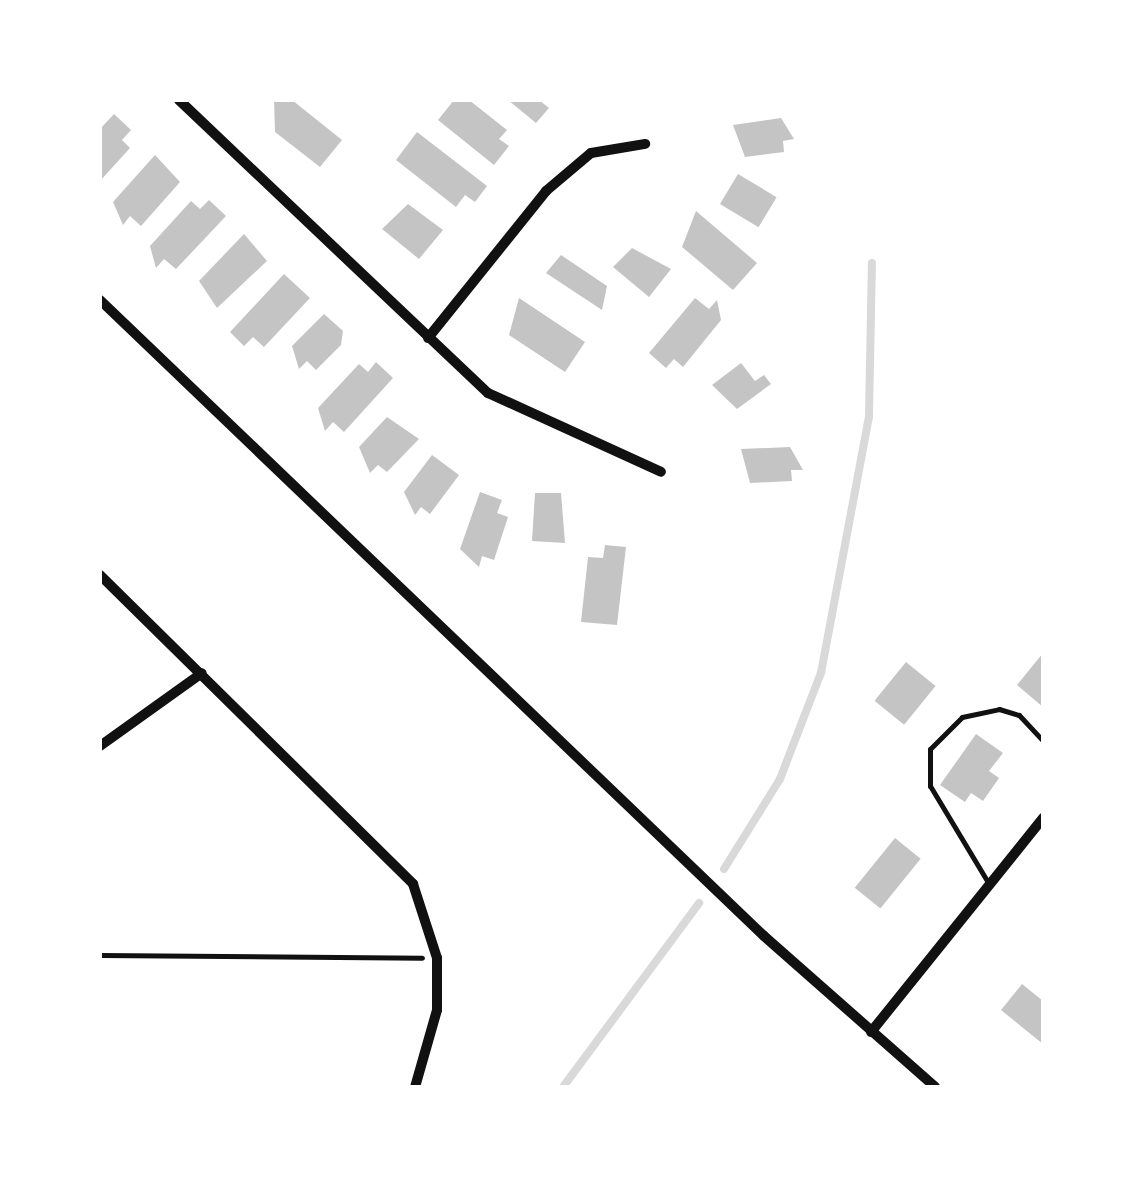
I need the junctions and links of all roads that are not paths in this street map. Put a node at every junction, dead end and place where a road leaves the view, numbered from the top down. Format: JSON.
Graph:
{"nodes":[{"id":1,"x":179,"y":100,"type":"edge"},
{"id":2,"x":645,"y":144,"type":"dead end"},
{"id":3,"x":100,"y":300,"type":"edge"},
{"id":4,"x":428,"y":338,"type":"junction"},
{"id":5,"x":660,"y":472,"type":"dead end"},
{"id":6,"x":100,"y":574,"type":"edge"},
{"id":7,"x":202,"y":673,"type":"junction"},
{"id":8,"x":1043,"y":741,"type":"edge"},
{"id":9,"x":100,"y":746,"type":"edge"},
{"id":10,"x":1043,"y":818,"type":"edge"},
{"id":11,"x":990,"y":884,"type":"junction"},
{"id":12,"x":871,"y":1032,"type":"junction"},
{"id":13,"x":415,"y":1087,"type":"edge"},
{"id":14,"x":935,"y":1087,"type":"edge"}],
"edges":[{"from":1,"to":4,"type":"street"},
{"from":2,"to":4,"type":"street"},
{"from":3,"to":12,"type":"street"},
{"from":4,"to":5,"type":"street"},
{"from":6,"to":7,"type":"street"},
{"from":7,"to":9,"type":"street"},
{"from":7,"to":13,"type":"street"},
{"from":8,"to":11,"type":"lane"},
{"from":10,"to":11,"type":"street"},
{"from":11,"to":12,"type":"street"},
{"from":12,"to":14,"type":"street"}]}
